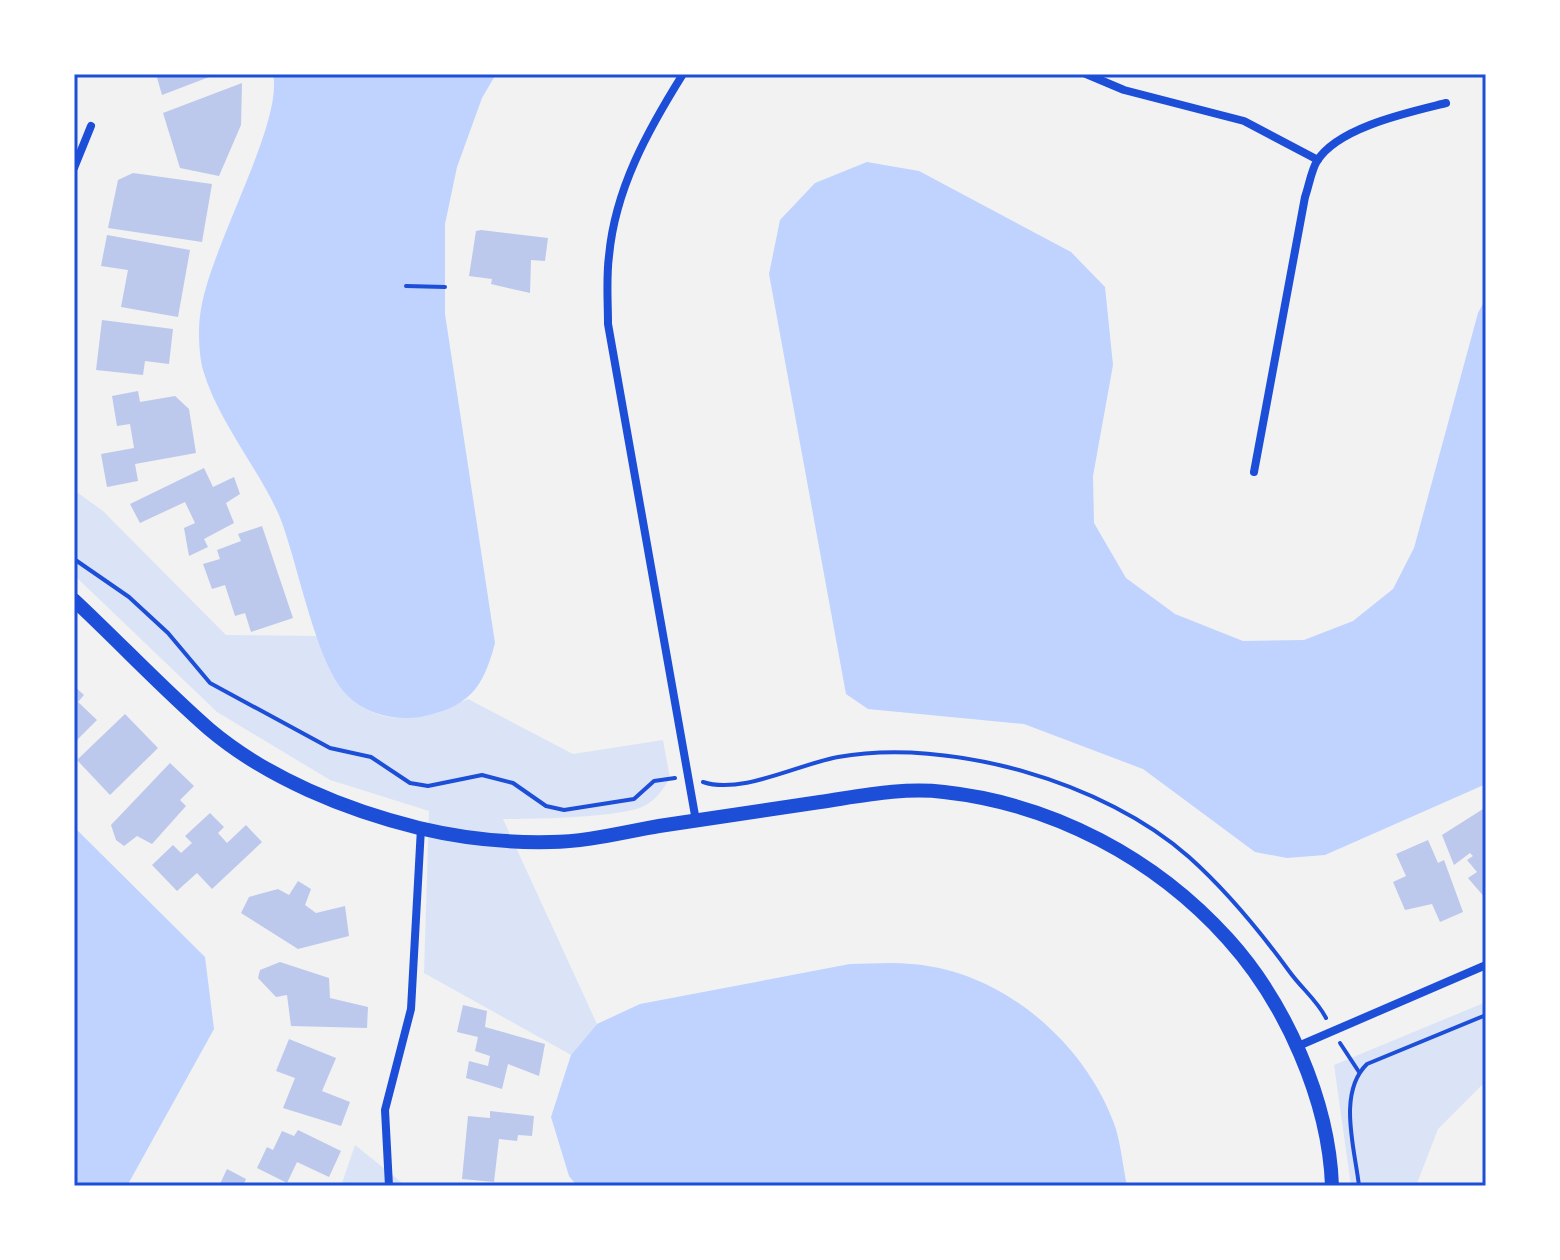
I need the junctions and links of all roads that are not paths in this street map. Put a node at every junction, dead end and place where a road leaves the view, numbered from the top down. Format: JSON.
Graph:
{"nodes":[{"id":1,"x":683,"y":74,"type":"edge"},
{"id":2,"x":1086,"y":74,"type":"edge"},
{"id":3,"x":1446,"y":103,"type":"dead end"},
{"id":4,"x":91,"y":126,"type":"dead end"},
{"id":5,"x":1318,"y":160,"type":"junction"},
{"id":6,"x":74,"y":168,"type":"edge"},
{"id":7,"x":1254,"y":472,"type":"dead end"},
{"id":8,"x":74,"y":600,"type":"edge"},
{"id":9,"x":696,"y":821,"type":"junction"},
{"id":10,"x":421,"y":828,"type":"junction"},
{"id":11,"x":1486,"y":965,"type":"edge"},
{"id":12,"x":1296,"y":1047,"type":"junction"},
{"id":13,"x":389,"y":1186,"type":"edge"},
{"id":14,"x":1332,"y":1186,"type":"edge"}],
"edges":[{"from":1,"to":9,"type":"street"},
{"from":2,"to":5,"type":"street"},
{"from":3,"to":5,"type":"street"},
{"from":4,"to":6,"type":"street"},
{"from":5,"to":7,"type":"street"},
{"from":8,"to":10,"type":"street"},
{"from":9,"to":10,"type":"street"},
{"from":9,"to":12,"type":"street"},
{"from":10,"to":13,"type":"street"},
{"from":11,"to":12,"type":"street"},
{"from":12,"to":14,"type":"street"}]}
